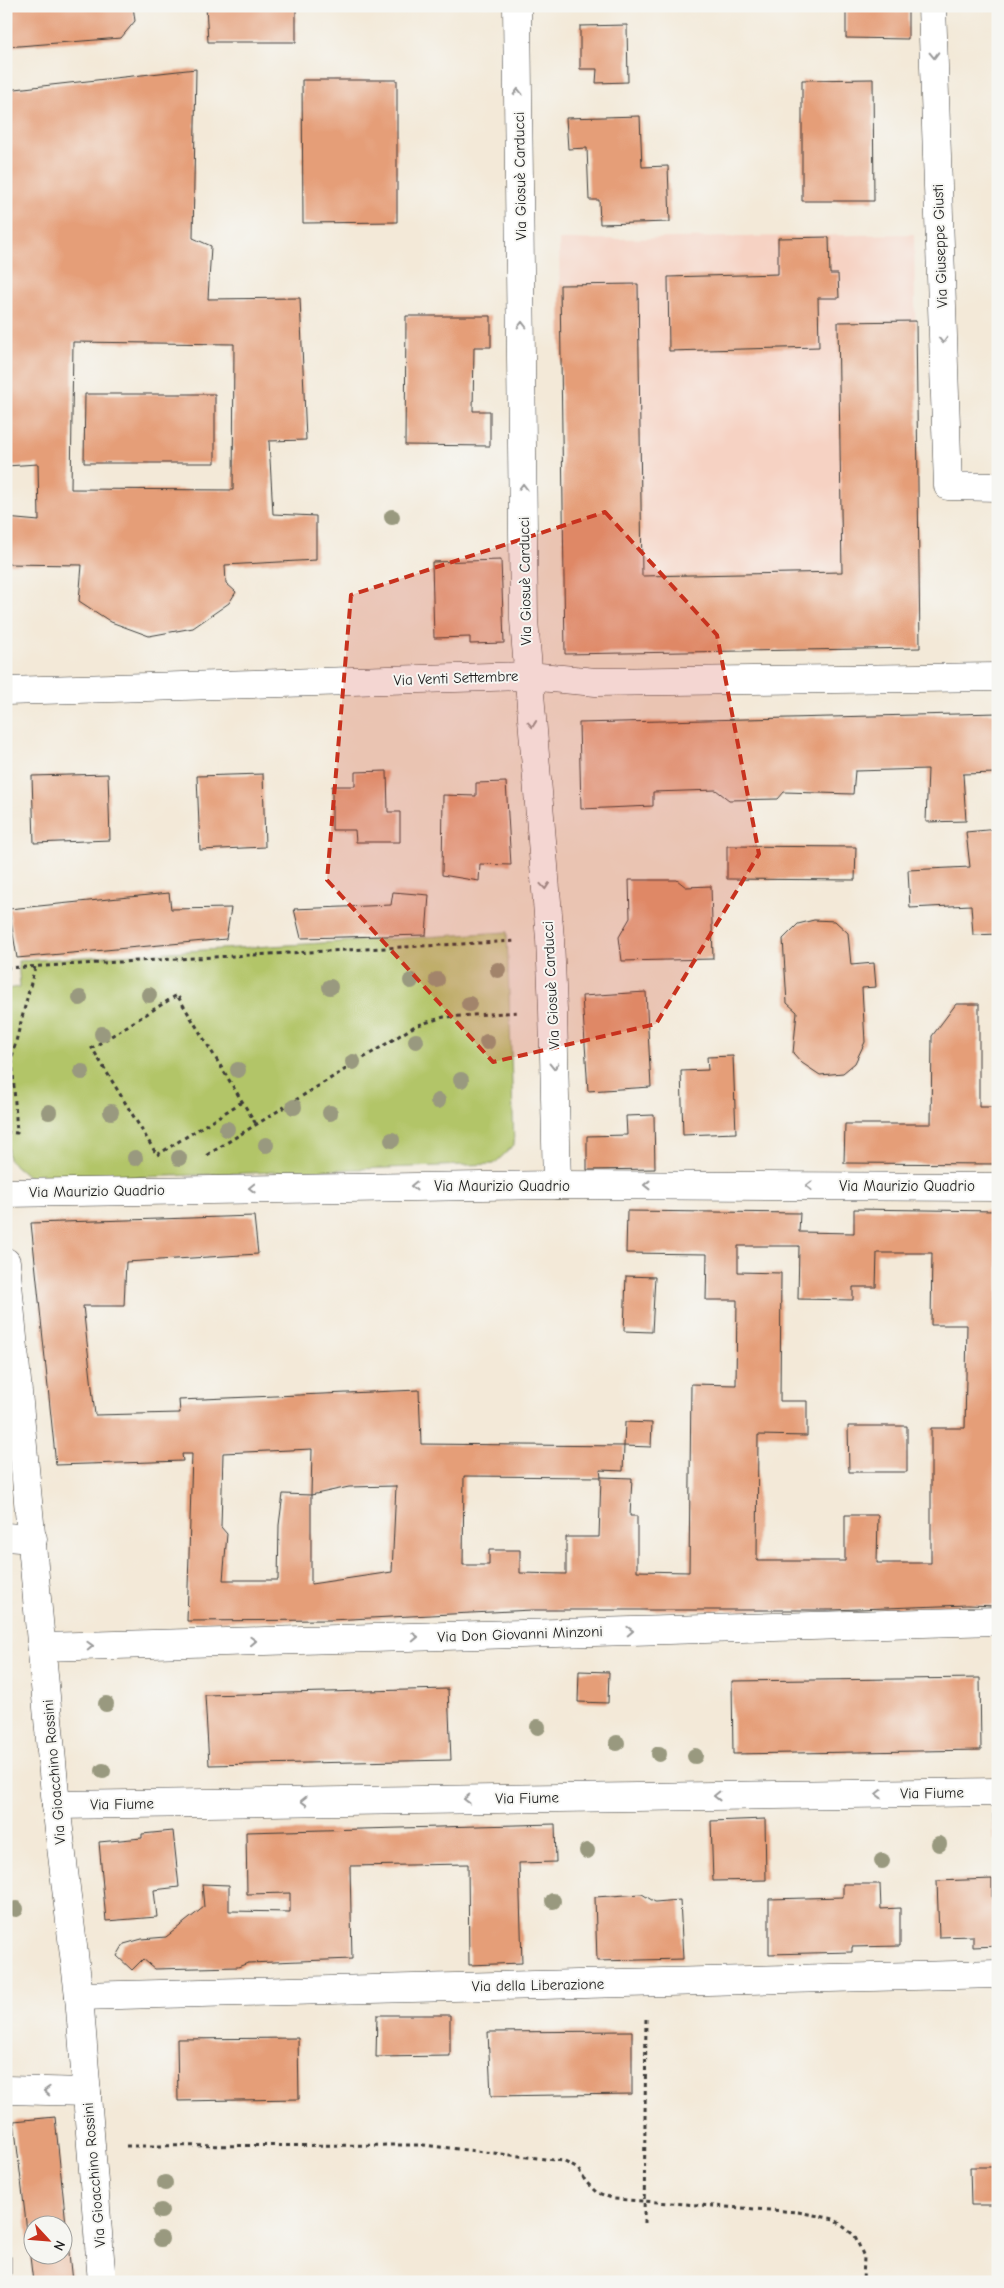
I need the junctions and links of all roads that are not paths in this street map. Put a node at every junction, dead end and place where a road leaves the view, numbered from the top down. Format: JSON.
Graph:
{"nodes":[{"id":1,"x":517,"y":6,"type":"edge"},
{"id":2,"x":932,"y":6,"type":"edge"},
{"id":3,"x":998,"y":487,"type":"edge"},
{"id":4,"x":528,"y":676,"type":"junction"},
{"id":5,"x":998,"y":677,"type":"edge"},
{"id":6,"x":6,"y":691,"type":"edge"},
{"id":7,"x":557,"y":1185,"type":"junction"},
{"id":8,"x":998,"y":1187,"type":"edge"},
{"id":9,"x":6,"y":1193,"type":"edge"},
{"id":10,"x":6,"y":1262,"type":"edge"},
{"id":11,"x":19,"y":1538,"type":"edge"},
{"id":12,"x":998,"y":1621,"type":"edge"},
{"id":13,"x":42,"y":1647,"type":"junction"},
{"id":14,"x":998,"y":1792,"type":"edge"},
{"id":15,"x":56,"y":1806,"type":"junction"},
{"id":16,"x":998,"y":1974,"type":"edge"},
{"id":17,"x":79,"y":1996,"type":"junction"},
{"id":18,"x":6,"y":2090,"type":"edge"},
{"id":19,"x":87,"y":2092,"type":"junction"},
{"id":20,"x":102,"y":2282,"type":"edge"}],
"edges":[{"from":4,"to":1,"type":"street","name":"Via Giosuè Carducci","one_way":true},
{"from":2,"to":3,"type":"street","name":"Via Giuseppe Giusti","one_way":true},
{"from":4,"to":5,"type":"street","name":"Via Venti Settembre"},
{"from":4,"to":6,"type":"street","name":"Via Venti Settembre"},
{"from":4,"to":7,"type":"street","name":"Via Giosuè Carducci","one_way":true},
{"from":8,"to":7,"type":"street","name":"Via Maurizio Quadrio","one_way":true},
{"from":7,"to":9,"type":"street","name":"Via Maurizio Quadrio","one_way":true},
{"from":10,"to":11,"type":"street","name":"Via Gioacchino Rossini"},
{"from":11,"to":13,"type":"street","name":"Via Gioacchino Rossini"},
{"from":13,"to":12,"type":"street","name":"Via Don Giovanni Minzoni","one_way":true},
{"from":13,"to":15,"type":"street","name":"Via Gioacchino Rossini"},
{"from":14,"to":15,"type":"street","name":"Via Fiume","one_way":true},
{"from":15,"to":17,"type":"street","name":"Via Gioacchino Rossini"},
{"from":16,"to":17,"type":"street","name":"Via della Liberazione"},
{"from":17,"to":19,"type":"street","name":"Via Gioacchino Rossini"},
{"from":19,"to":18,"type":"street","one_way":true},
{"from":19,"to":20,"type":"street","name":"Via Gioacchino Rossini"}]}
